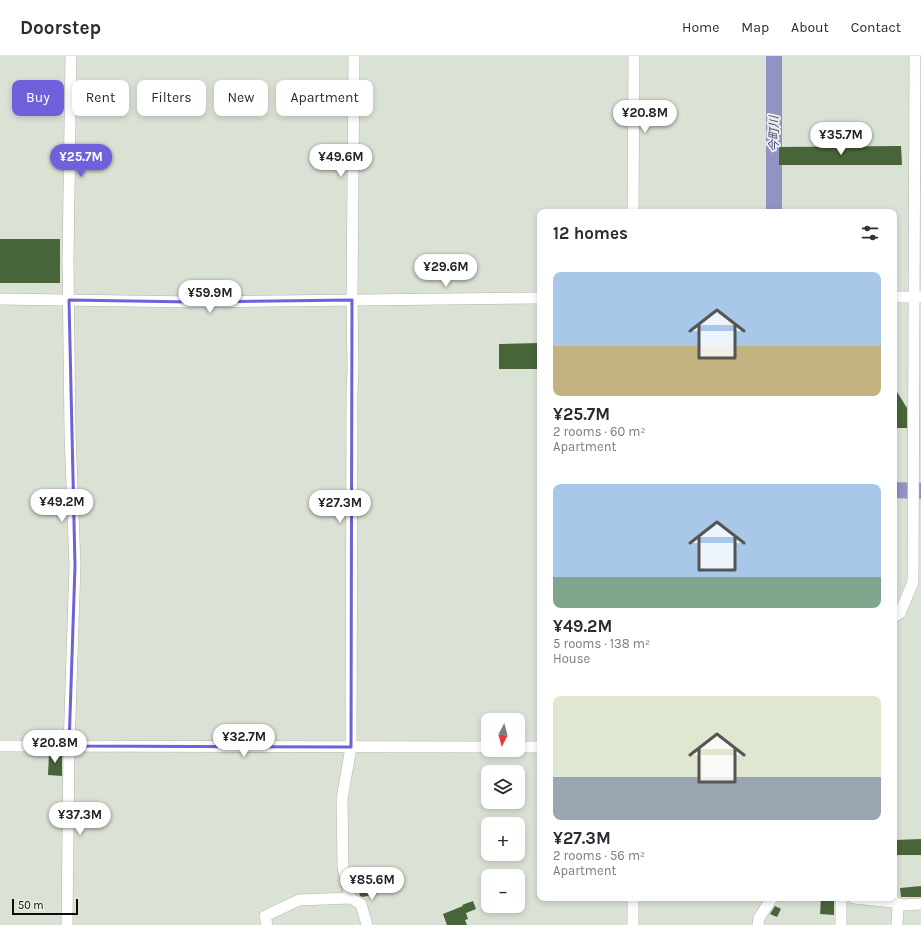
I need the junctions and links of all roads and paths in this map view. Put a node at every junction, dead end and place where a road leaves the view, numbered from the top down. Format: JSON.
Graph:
{"nodes":[{"id":1,"x":71,"y":56,"type":"edge"},
{"id":2,"x":354,"y":56,"type":"edge"},
{"id":3,"x":634,"y":56,"type":"edge"},
{"id":4,"x":915,"y":56,"type":"edge"},
{"id":5,"x":633,"y":209,"type":"edge"},
{"id":6,"x":897,"y":297,"type":"edge"},
{"id":7,"x":917,"y":297,"type":"edge"},
{"id":8,"x":537,"y":298,"type":"edge"},
{"id":9,"x":0,"y":299,"type":"edge"},
{"id":10,"x":69,"y":300,"type":"junction"},
{"id":11,"x":352,"y":300,"type":"junction"},
{"id":12,"x":917,"y":583,"type":"edge"},
{"id":13,"x":897,"y":615,"type":"edge"},
{"id":14,"x":0,"y":746,"type":"edge"},
{"id":15,"x":69,"y":746,"type":"junction"},
{"id":16,"x":351,"y":747,"type":"junction"},
{"id":17,"x":481,"y":747,"type":"edge"},
{"id":18,"x":525,"y":747,"type":"edge"},
{"id":19,"x":537,"y":747,"type":"edge"},
{"id":20,"x":350,"y":898,"type":"junction"},
{"id":21,"x":633,"y":901,"type":"edge"},
{"id":22,"x":770,"y":901,"type":"edge"},
{"id":23,"x":841,"y":901,"type":"edge"},
{"id":24,"x":894,"y":901,"type":"edge"},
{"id":25,"x":921,"y":904,"type":"edge"},
{"id":26,"x":67,"y":925,"type":"edge"},
{"id":27,"x":267,"y":925,"type":"edge"},
{"id":28,"x":367,"y":925,"type":"edge"},
{"id":29,"x":633,"y":925,"type":"edge"},
{"id":30,"x":758,"y":925,"type":"edge"},
{"id":31,"x":841,"y":925,"type":"edge"},
{"id":32,"x":897,"y":925,"type":"edge"}],
"edges":[{"from":1,"to":10,"type":"street"},
{"from":2,"to":11,"type":"street"},
{"from":3,"to":5,"type":"street"},
{"from":4,"to":7,"type":"street"},
{"from":6,"to":7,"type":"street"},
{"from":7,"to":12,"type":"street"},
{"from":8,"to":11,"type":"street"},
{"from":9,"to":10,"type":"street"},
{"from":10,"to":11,"type":"street"},
{"from":10,"to":15,"type":"street"},
{"from":11,"to":16,"type":"street"},
{"from":12,"to":13,"type":"street"},
{"from":14,"to":15,"type":"street"},
{"from":15,"to":16,"type":"street"},
{"from":15,"to":26,"type":"street"},
{"from":16,"to":17,"type":"street"},
{"from":16,"to":20,"type":"street"},
{"from":18,"to":19,"type":"street"},
{"from":20,"to":27,"type":"street"},
{"from":20,"to":28,"type":"street"},
{"from":21,"to":29,"type":"street"},
{"from":22,"to":30,"type":"street"},
{"from":23,"to":31,"type":"street"},
{"from":24,"to":25,"type":"street"},
{"from":24,"to":32,"type":"street"}]}
